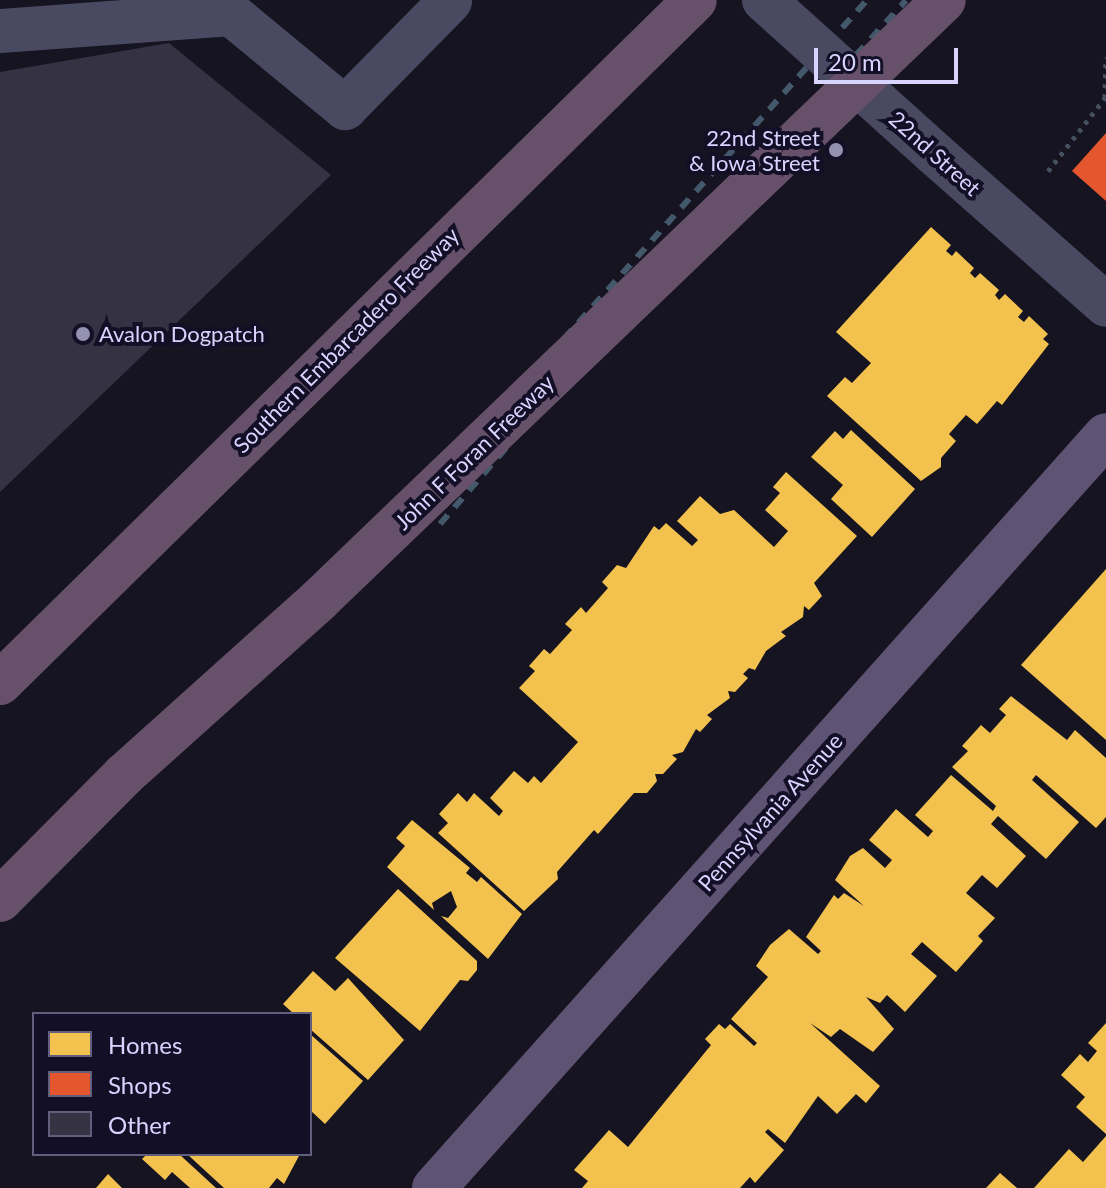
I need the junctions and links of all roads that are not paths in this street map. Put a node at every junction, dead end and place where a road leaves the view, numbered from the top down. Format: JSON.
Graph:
{"nodes":[{"id":1,"x":695,"y":0,"type":"edge"},
{"id":2,"x":764,"y":0,"type":"edge"},
{"id":3,"x":944,"y":0,"type":"edge"},
{"id":4,"x":450,"y":1,"type":"edge"},
{"id":5,"x":0,"y":31,"type":"edge"},
{"id":6,"x":1106,"y":305,"type":"edge"},
{"id":7,"x":1106,"y":435,"type":"edge"},
{"id":8,"x":4,"y":679,"type":"edge"},
{"id":9,"x":0,"y":900,"type":"edge"},
{"id":10,"x":434,"y":1188,"type":"edge"}],
"edges":[{"from":1,"to":8,"type":"highway","name":"Southern Embarcadero Freeway"},
{"from":2,"to":6,"type":"street","name":"22nd Street","bridge":true},
{"from":3,"to":9,"type":"highway","name":"John F Foran Freeway","bridge":true},
{"from":4,"to":5,"type":"street"},
{"from":7,"to":10,"type":"main road","name":"Pennsylvania Avenue"}]}
